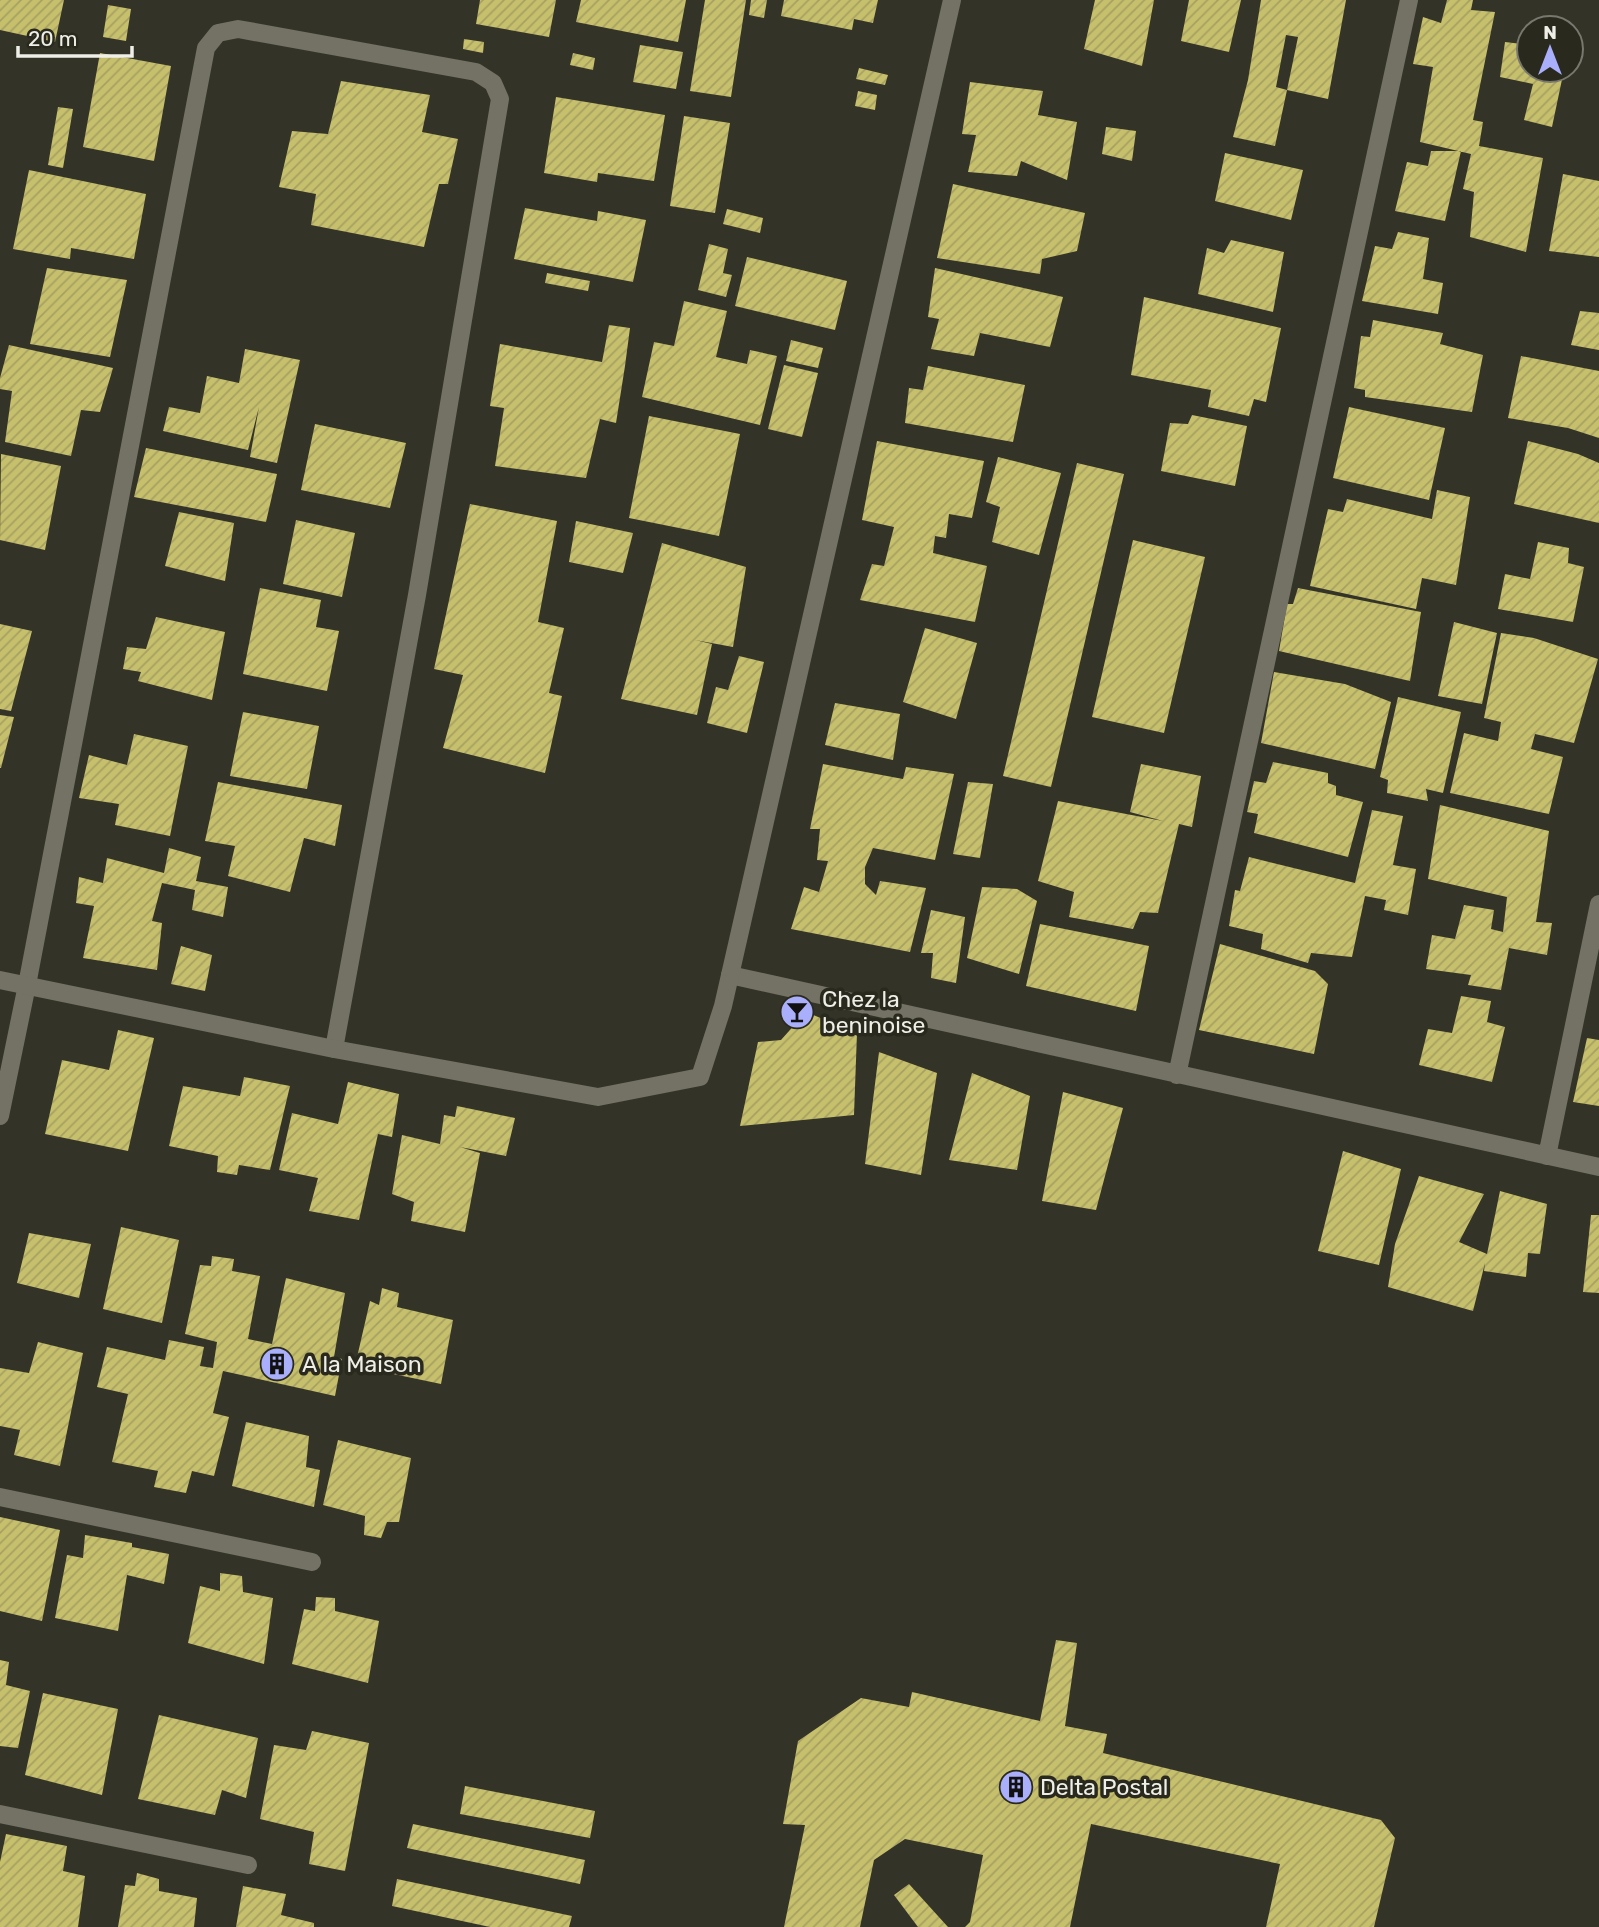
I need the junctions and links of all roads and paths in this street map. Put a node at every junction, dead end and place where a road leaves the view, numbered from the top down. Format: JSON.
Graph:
{"nodes":[{"id":1,"x":952,"y":0,"type":"edge"},
{"id":2,"x":1409,"y":0,"type":"edge"},
{"id":3,"x":1599,"y":904,"type":"edge"},
{"id":4,"x":730,"y":975,"type":"junction"},
{"id":5,"x":0,"y":981,"type":"edge"},
{"id":6,"x":27,"y":985,"type":"junction"},
{"id":7,"x":334,"y":1049,"type":"junction"},
{"id":8,"x":1177,"y":1075,"type":"junction"},
{"id":9,"x":0,"y":1116,"type":"edge"},
{"id":10,"x":1547,"y":1156,"type":"junction"},
{"id":11,"x":1599,"y":1167,"type":"edge"},
{"id":12,"x":0,"y":1497,"type":"edge"},
{"id":13,"x":312,"y":1562,"type":"dead end"},
{"id":14,"x":0,"y":1814,"type":"edge"},
{"id":15,"x":248,"y":1865,"type":"dead end"}],
"edges":[{"from":1,"to":4,"type":"street"},
{"from":2,"to":8,"type":"street"},
{"from":3,"to":10,"type":"street"},
{"from":4,"to":7,"type":"street"},
{"from":4,"to":8,"type":"street"},
{"from":5,"to":6,"type":"street"},
{"from":6,"to":7,"type":"street"},
{"from":6,"to":7,"type":"street"},
{"from":6,"to":9,"type":"street"},
{"from":8,"to":10,"type":"street"},
{"from":10,"to":11,"type":"street"},
{"from":12,"to":13,"type":"street"},
{"from":14,"to":15,"type":"street"}]}
